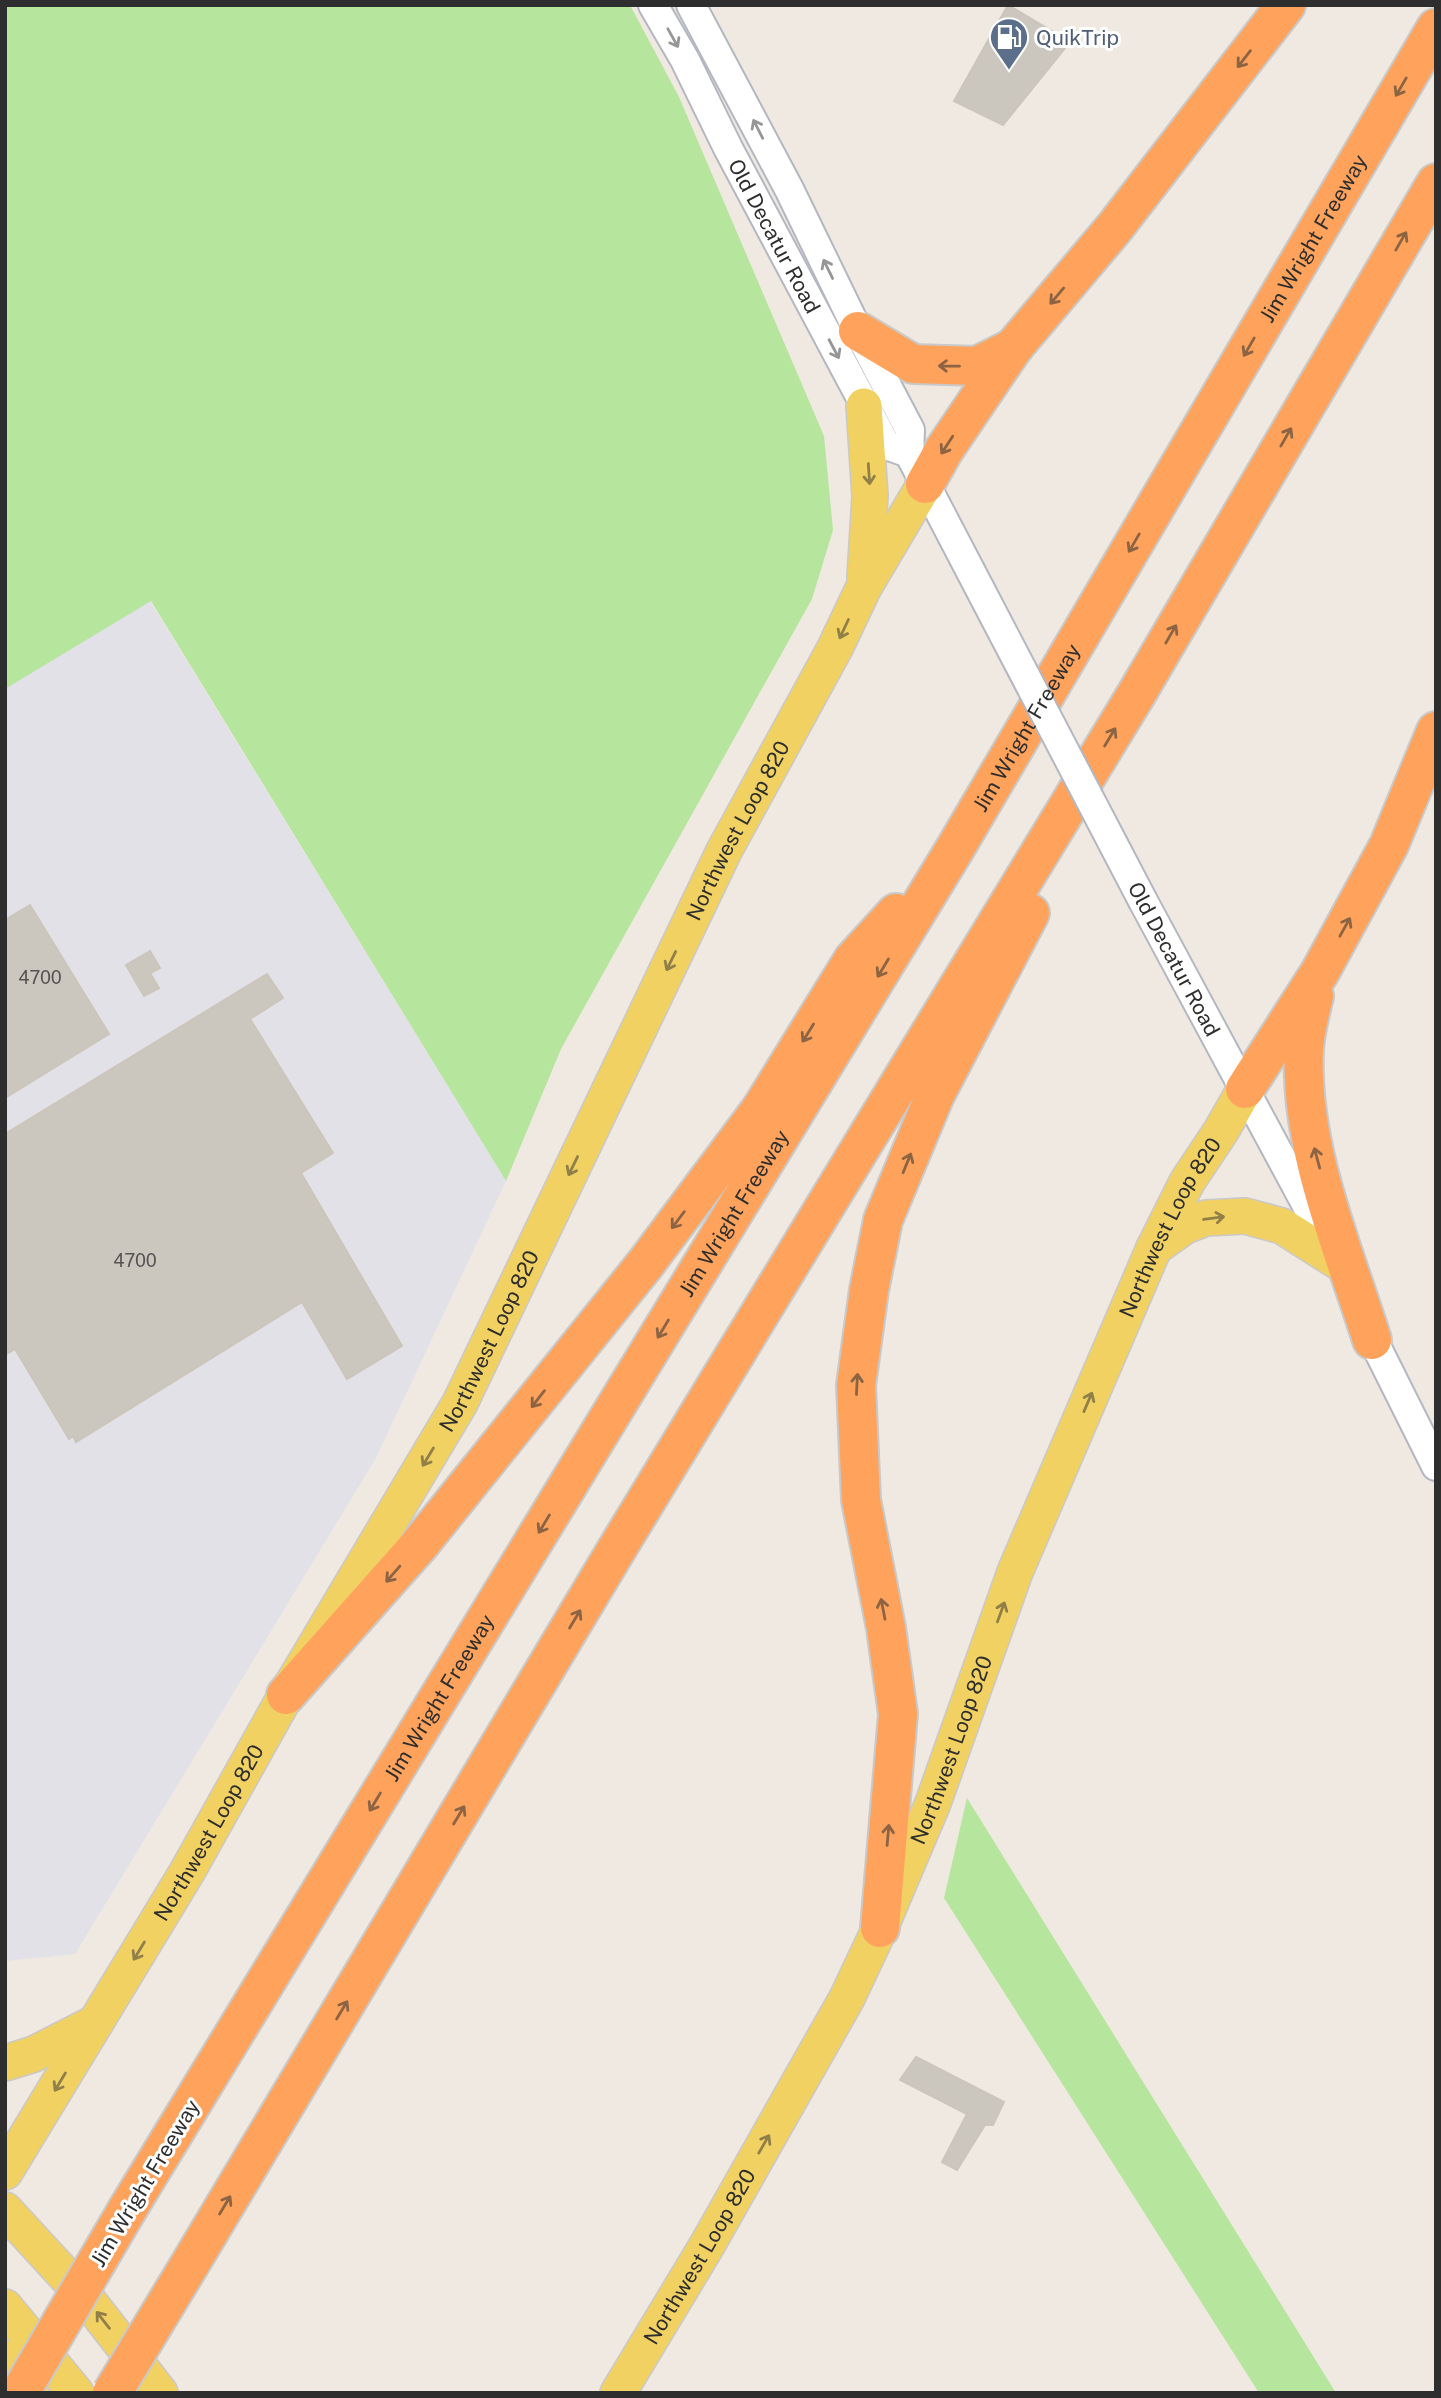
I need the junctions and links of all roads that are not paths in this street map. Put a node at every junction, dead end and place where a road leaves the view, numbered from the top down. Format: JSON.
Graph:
{"nodes":[{"id":1,"x":653,"y":5,"type":"edge"},
{"id":2,"x":691,"y":5,"type":"edge"},
{"id":3,"x":1286,"y":5,"type":"edge"},
{"id":4,"x":1436,"y":28,"type":"edge"},
{"id":5,"x":1436,"y":183,"type":"edge"},
{"id":6,"x":858,"y":331,"type":"junction"},
{"id":7,"x":1013,"y":348,"type":"junction"},
{"id":8,"x":864,"y":406,"type":"junction"},
{"id":9,"x":917,"y":469,"type":"junction"},
{"id":10,"x":864,"y":587,"type":"junction"},
{"id":11,"x":1436,"y":731,"type":"edge"},
{"id":12,"x":957,"y":846,"type":"junction"},
{"id":13,"x":1037,"y":858,"type":"junction"},
{"id":14,"x":1320,"y":972,"type":"junction"},
{"id":15,"x":1245,"y":1089,"type":"junction"},
{"id":16,"x":1154,"y":1248,"type":"junction"},
{"id":17,"x":1337,"y":1261,"type":"junction"},
{"id":18,"x":1372,"y":1340,"type":"junction"},
{"id":19,"x":1436,"y":1466,"type":"edge"},
{"id":20,"x":286,"y":1695,"type":"junction"},
{"id":21,"x":880,"y":1928,"type":"junction"},
{"id":22,"x":95,"y":2023,"type":"junction"},
{"id":23,"x":5,"y":2063,"type":"edge"},
{"id":24,"x":5,"y":2172,"type":"edge"},
{"id":25,"x":5,"y":2210,"type":"edge"},
{"id":26,"x":5,"y":2307,"type":"edge"},
{"id":27,"x":5,"y":2358,"type":"edge"},
{"id":28,"x":20,"y":2393,"type":"edge"},
{"id":29,"x":31,"y":2393,"type":"edge"},
{"id":30,"x":76,"y":2393,"type":"edge"},
{"id":31,"x":112,"y":2393,"type":"edge"},
{"id":32,"x":160,"y":2393,"type":"edge"},
{"id":33,"x":618,"y":2393,"type":"edge"}],
"edges":[{"from":1,"to":8,"type":"street","name":"Old Decatur Road","one_way":true},
{"from":6,"to":2,"type":"street","name":"Old Decatur Road","one_way":true},
{"from":3,"to":7,"type":"highway","one_way":true},
{"from":4,"to":12,"type":"highway","name":"Jim Wright Freeway","one_way":true},
{"from":13,"to":5,"type":"highway","one_way":true},
{"from":7,"to":6,"type":"highway","one_way":true},
{"from":6,"to":9,"type":"street","name":"Old Decatur Road"},
{"from":7,"to":9,"type":"highway","one_way":true},
{"from":8,"to":9,"type":"street","name":"Old Decatur Road"},
{"from":8,"to":10,"type":"main road","one_way":true},
{"from":9,"to":10,"type":"main road","name":"Northwest Loop 820"},
{"from":9,"to":15,"type":"street","name":"Old Decatur Road","bridge":true},
{"from":10,"to":20,"type":"main road","name":"Northwest Loop 820","one_way":true},
{"from":14,"to":11,"type":"highway","one_way":true},
{"from":12,"to":20,"type":"highway","one_way":true},
{"from":12,"to":28,"type":"highway","name":"Jim Wright Freeway","one_way":true,"bridge":true},
{"from":21,"to":13,"type":"highway","one_way":true},
{"from":31,"to":13,"type":"highway","one_way":true,"bridge":true},
{"from":14,"to":15,"type":"highway"},
{"from":18,"to":14,"type":"highway","one_way":true},
{"from":15,"to":16,"type":"main road","name":"Northwest Loop 820"},
{"from":15,"to":17,"type":"street","name":"Old Decatur Road"},
{"from":16,"to":17,"type":"main road","one_way":true},
{"from":21,"to":16,"type":"main road","name":"Northwest Loop 820","one_way":true},
{"from":17,"to":18,"type":"street","name":"Old Decatur Road"},
{"from":18,"to":19,"type":"street","name":"Old Decatur Road"},
{"from":20,"to":22,"type":"main road","name":"Northwest Loop 820","one_way":true},
{"from":33,"to":21,"type":"main road","name":"Northwest Loop 820","one_way":true},
{"from":22,"to":23,"type":"main road"},
{"from":22,"to":24,"type":"main road","name":"Northwest Loop 820","one_way":true},
{"from":32,"to":25,"type":"main road","one_way":true},
{"from":26,"to":30,"type":"main road"},
{"from":27,"to":29,"type":"main road"}]}
